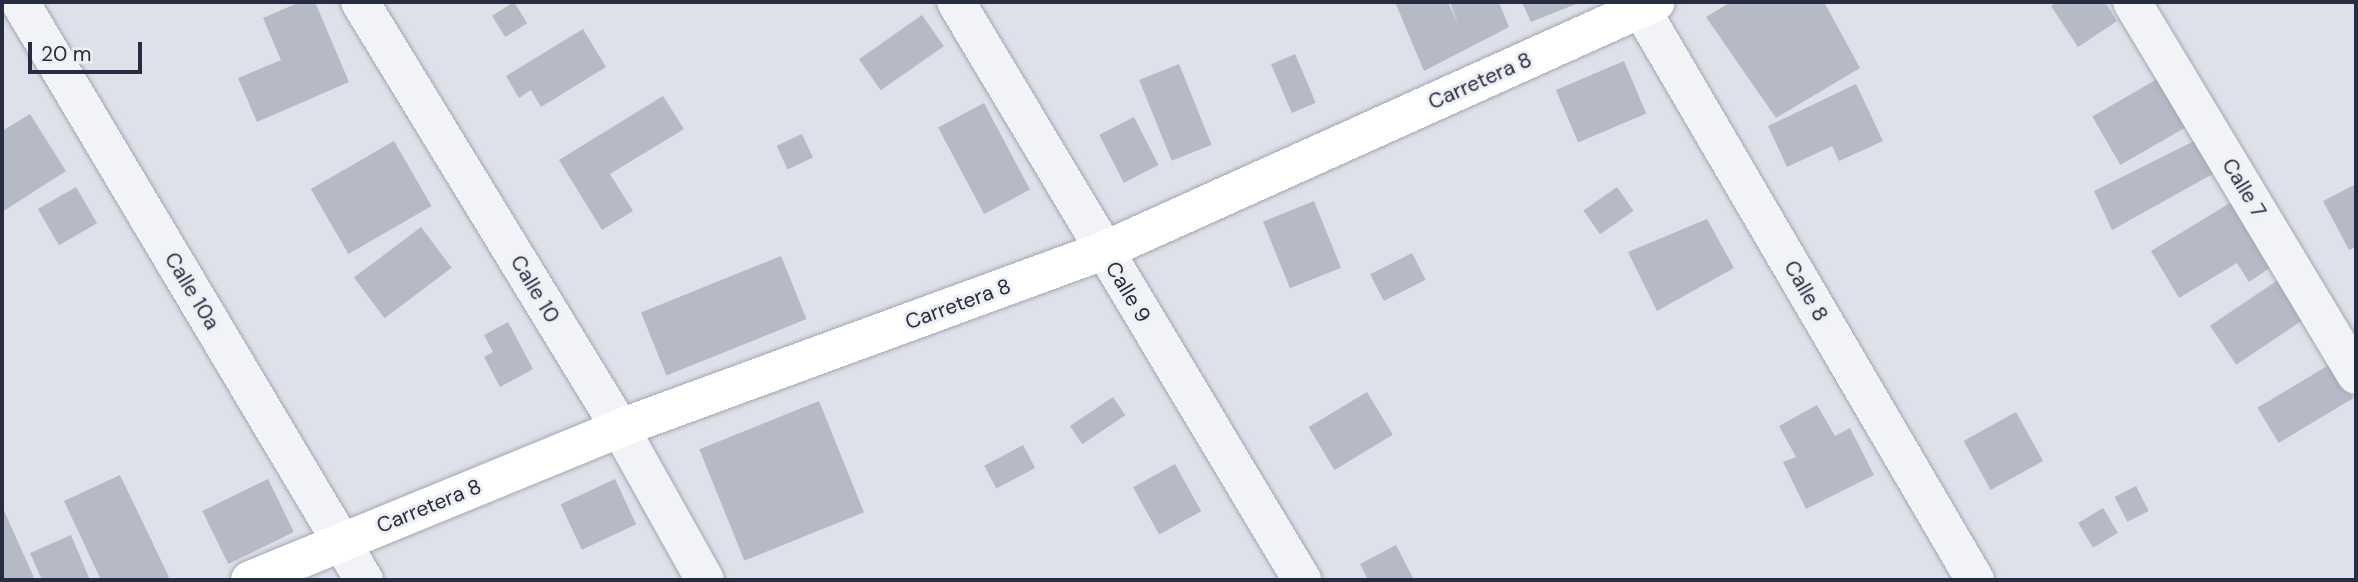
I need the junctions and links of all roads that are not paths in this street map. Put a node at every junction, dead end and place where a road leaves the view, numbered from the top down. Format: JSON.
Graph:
{"nodes":[{"id":1,"x":20,"y":2,"type":"edge"},
{"id":2,"x":360,"y":2,"type":"edge"},
{"id":3,"x":956,"y":2,"type":"edge"},
{"id":4,"x":2132,"y":2,"type":"edge"},
{"id":5,"x":1645,"y":4,"type":"edge"},
{"id":6,"x":1103,"y":251,"type":"junction"},
{"id":7,"x":2356,"y":375,"type":"edge"},
{"id":8,"x":620,"y":428,"type":"junction"},
{"id":9,"x":342,"y":542,"type":"junction"},
{"id":10,"x":250,"y":580,"type":"edge"},
{"id":11,"x":364,"y":580,"type":"edge"},
{"id":12,"x":705,"y":580,"type":"edge"},
{"id":13,"x":1302,"y":580,"type":"edge"},
{"id":14,"x":1975,"y":580,"type":"edge"}],
"edges":[{"from":1,"to":9,"type":"street","name":"Calle 10a"},
{"from":2,"to":8,"type":"street","name":"Calle 10"},
{"from":3,"to":6,"type":"street","name":"Calle 9"},
{"from":4,"to":7,"type":"street","name":"Calle 7"},
{"from":5,"to":6,"type":"street","name":"Carretera 8"},
{"from":5,"to":14,"type":"street","name":"Calle 8"},
{"from":6,"to":8,"type":"street","name":"Carretera 8"},
{"from":6,"to":13,"type":"street","name":"Calle 9"},
{"from":8,"to":9,"type":"street","name":"Carretera 8"},
{"from":8,"to":12,"type":"street","name":"Calle 10"},
{"from":9,"to":10,"type":"street","name":"Carretera 8"},
{"from":9,"to":11,"type":"street","name":"Calle 10a"}]}
